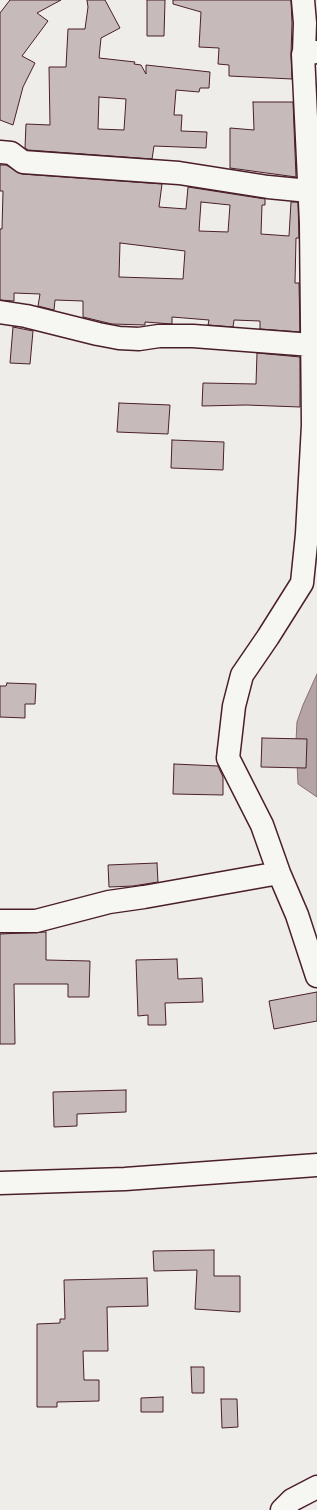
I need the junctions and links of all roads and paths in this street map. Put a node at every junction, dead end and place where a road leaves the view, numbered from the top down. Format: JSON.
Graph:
{"nodes":[{"id":1,"x":303,"y":0,"type":"edge"},
{"id":2,"x":311,"y":52,"type":"edge"},
{"id":3,"x":0,"y":152,"type":"edge"},
{"id":4,"x":310,"y":190,"type":"junction"},
{"id":5,"x":0,"y":312,"type":"edge"},
{"id":6,"x":312,"y":345,"type":"junction"},
{"id":7,"x":279,"y":873,"type":"junction"},
{"id":8,"x":0,"y":921,"type":"edge"},
{"id":9,"x":317,"y":976,"type":"edge"},
{"id":10,"x":317,"y":1165,"type":"edge"},
{"id":11,"x":0,"y":1183,"type":"edge"},
{"id":12,"x":317,"y":1487,"type":"edge"},
{"id":13,"x":282,"y":1510,"type":"edge"}],
"edges":[{"from":1,"to":2,"type":"street"},
{"from":2,"to":4,"type":"street"},
{"from":3,"to":4,"type":"street"},
{"from":4,"to":6,"type":"street"},
{"from":5,"to":6,"type":"street"},
{"from":6,"to":7,"type":"street"},
{"from":7,"to":8,"type":"street"},
{"from":7,"to":9,"type":"street"},
{"from":10,"to":11,"type":"street"},
{"from":12,"to":13,"type":"street"}]}
